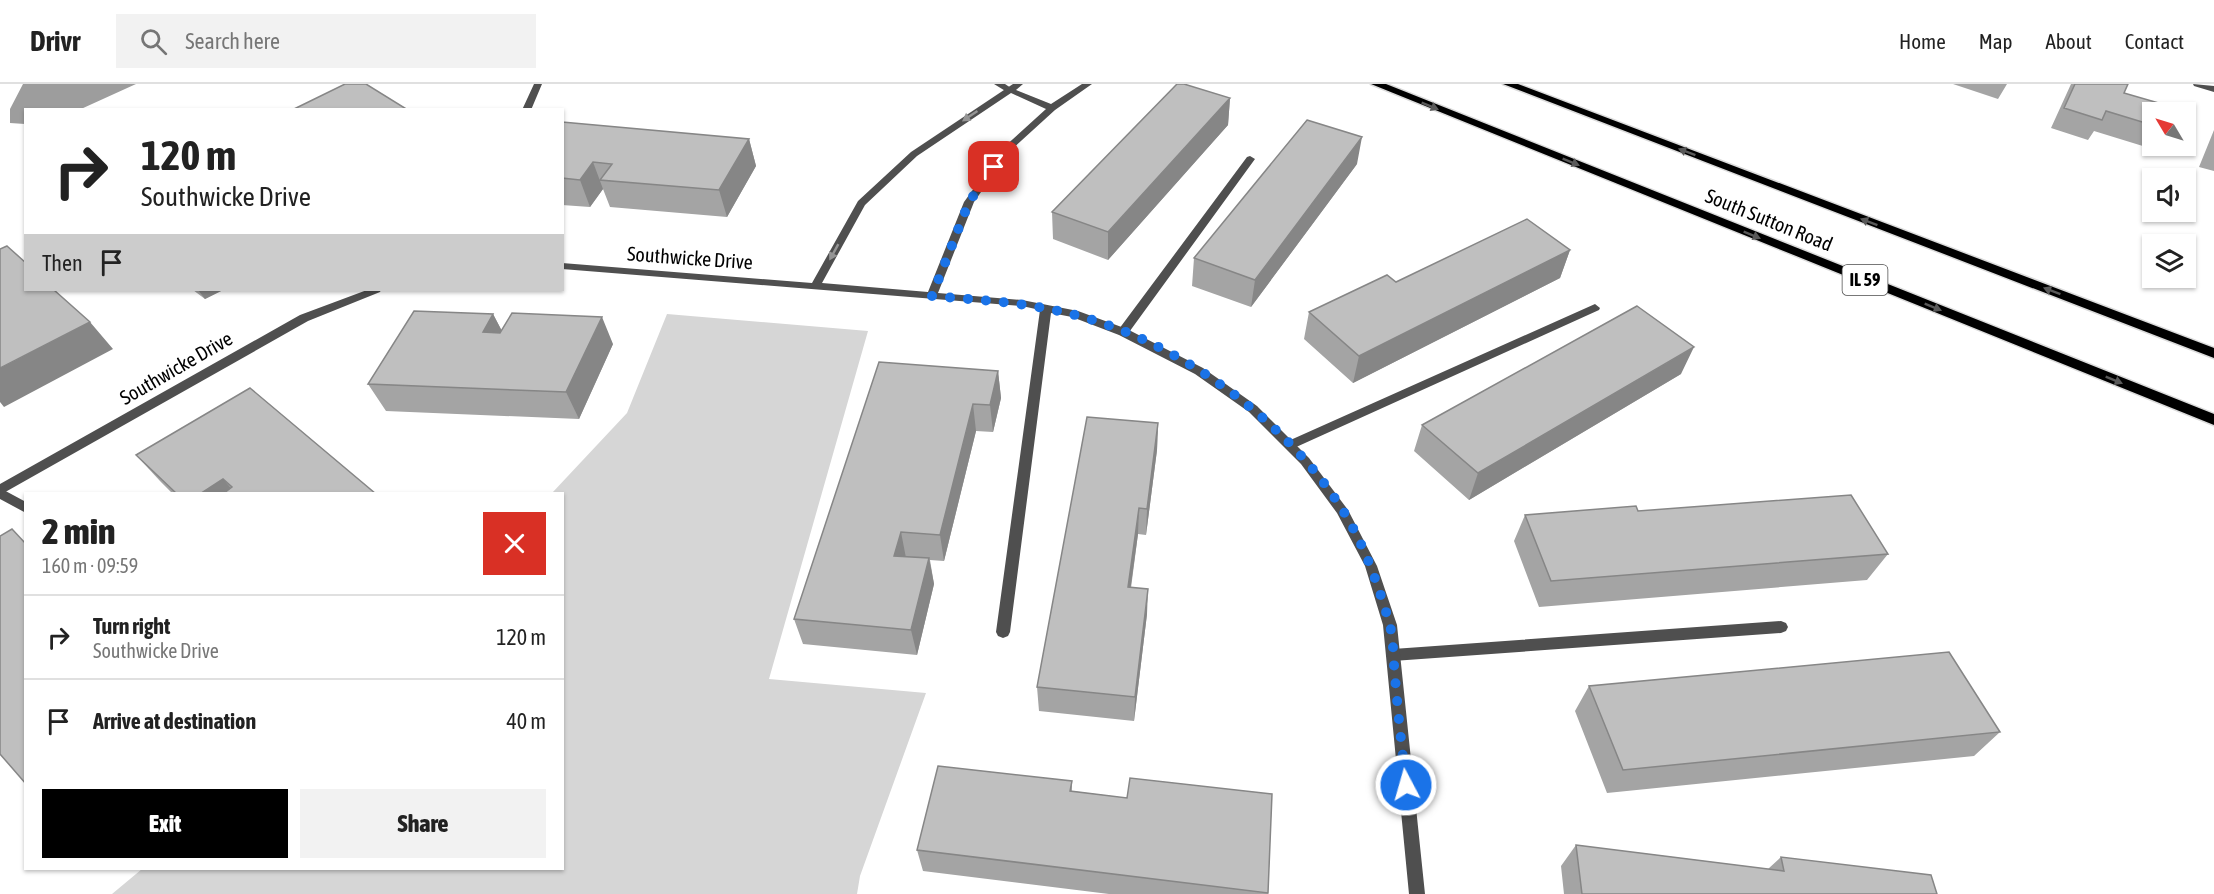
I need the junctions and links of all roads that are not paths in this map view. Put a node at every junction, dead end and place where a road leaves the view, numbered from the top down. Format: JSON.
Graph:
{"nodes":[{"id":1,"x":538,"y":84,"type":"edge"},
{"id":2,"x":998,"y":84,"type":"edge"},
{"id":3,"x":1019,"y":84,"type":"edge"},
{"id":4,"x":1088,"y":84,"type":"edge"},
{"id":5,"x":1376,"y":84,"type":"edge"},
{"id":6,"x":1508,"y":84,"type":"edge"},
{"id":7,"x":2197,"y":84,"type":"edge"},
{"id":8,"x":2214,"y":89,"type":"edge"},
{"id":9,"x":1010,"y":90,"type":"junction"},
{"id":10,"x":527,"y":108,"type":"edge"},
{"id":11,"x":1052,"y":108,"type":"junction"},
{"id":12,"x":1250,"y":159,"type":"dead end"},
{"id":13,"x":564,"y":266,"type":"edge"},
{"id":14,"x":815,"y":286,"type":"junction"},
{"id":15,"x":373,"y":291,"type":"edge"},
{"id":16,"x":932,"y":296,"type":"junction"},
{"id":17,"x":1046,"y":308,"type":"junction"},
{"id":18,"x":1595,"y":308,"type":"dead end"},
{"id":19,"x":1124,"y":332,"type":"junction"},
{"id":20,"x":2214,"y":353,"type":"edge"},
{"id":21,"x":2214,"y":420,"type":"edge"},
{"id":22,"x":1290,"y":445,"type":"junction"},
{"id":23,"x":0,"y":492,"type":"edge"},
{"id":24,"x":24,"y":507,"type":"edge"},
{"id":25,"x":1781,"y":627,"type":"dead end"},
{"id":26,"x":1003,"y":632,"type":"dead end"},
{"id":27,"x":1393,"y":655,"type":"junction"},
{"id":28,"x":1417,"y":894,"type":"edge"}],
"edges":[{"from":1,"to":10,"type":"street"},
{"from":2,"to":9,"type":"street"},
{"from":3,"to":9,"type":"street"},
{"from":4,"to":11,"type":"street"},
{"from":5,"to":21,"type":"main road","name":"South Sutton Road","number":"IL 59","one_way":true},
{"from":20,"to":6,"type":"main road","name":"South Sutton Road","one_way":true},
{"from":7,"to":8,"type":"street"},
{"from":9,"to":11,"type":"street"},
{"from":9,"to":14,"type":"street","one_way":true},
{"from":11,"to":16,"type":"street"},
{"from":12,"to":19,"type":"street"},
{"from":13,"to":14,"type":"street","name":"Southwicke Drive"},
{"from":14,"to":16,"type":"street","name":"Southwicke Drive"},
{"from":15,"to":23,"type":"street","name":"Southwicke Drive"},
{"from":16,"to":17,"type":"street","name":"Southwicke Drive"},
{"from":17,"to":19,"type":"street","name":"Southwicke Drive"},
{"from":17,"to":26,"type":"street"},
{"from":18,"to":22,"type":"street"},
{"from":19,"to":22,"type":"street","name":"Southwicke Drive"},
{"from":22,"to":27,"type":"street","name":"Southwicke Drive"},
{"from":23,"to":24,"type":"street"},
{"from":25,"to":27,"type":"street"},
{"from":27,"to":28,"type":"street","name":"Southwicke Drive"}]}
